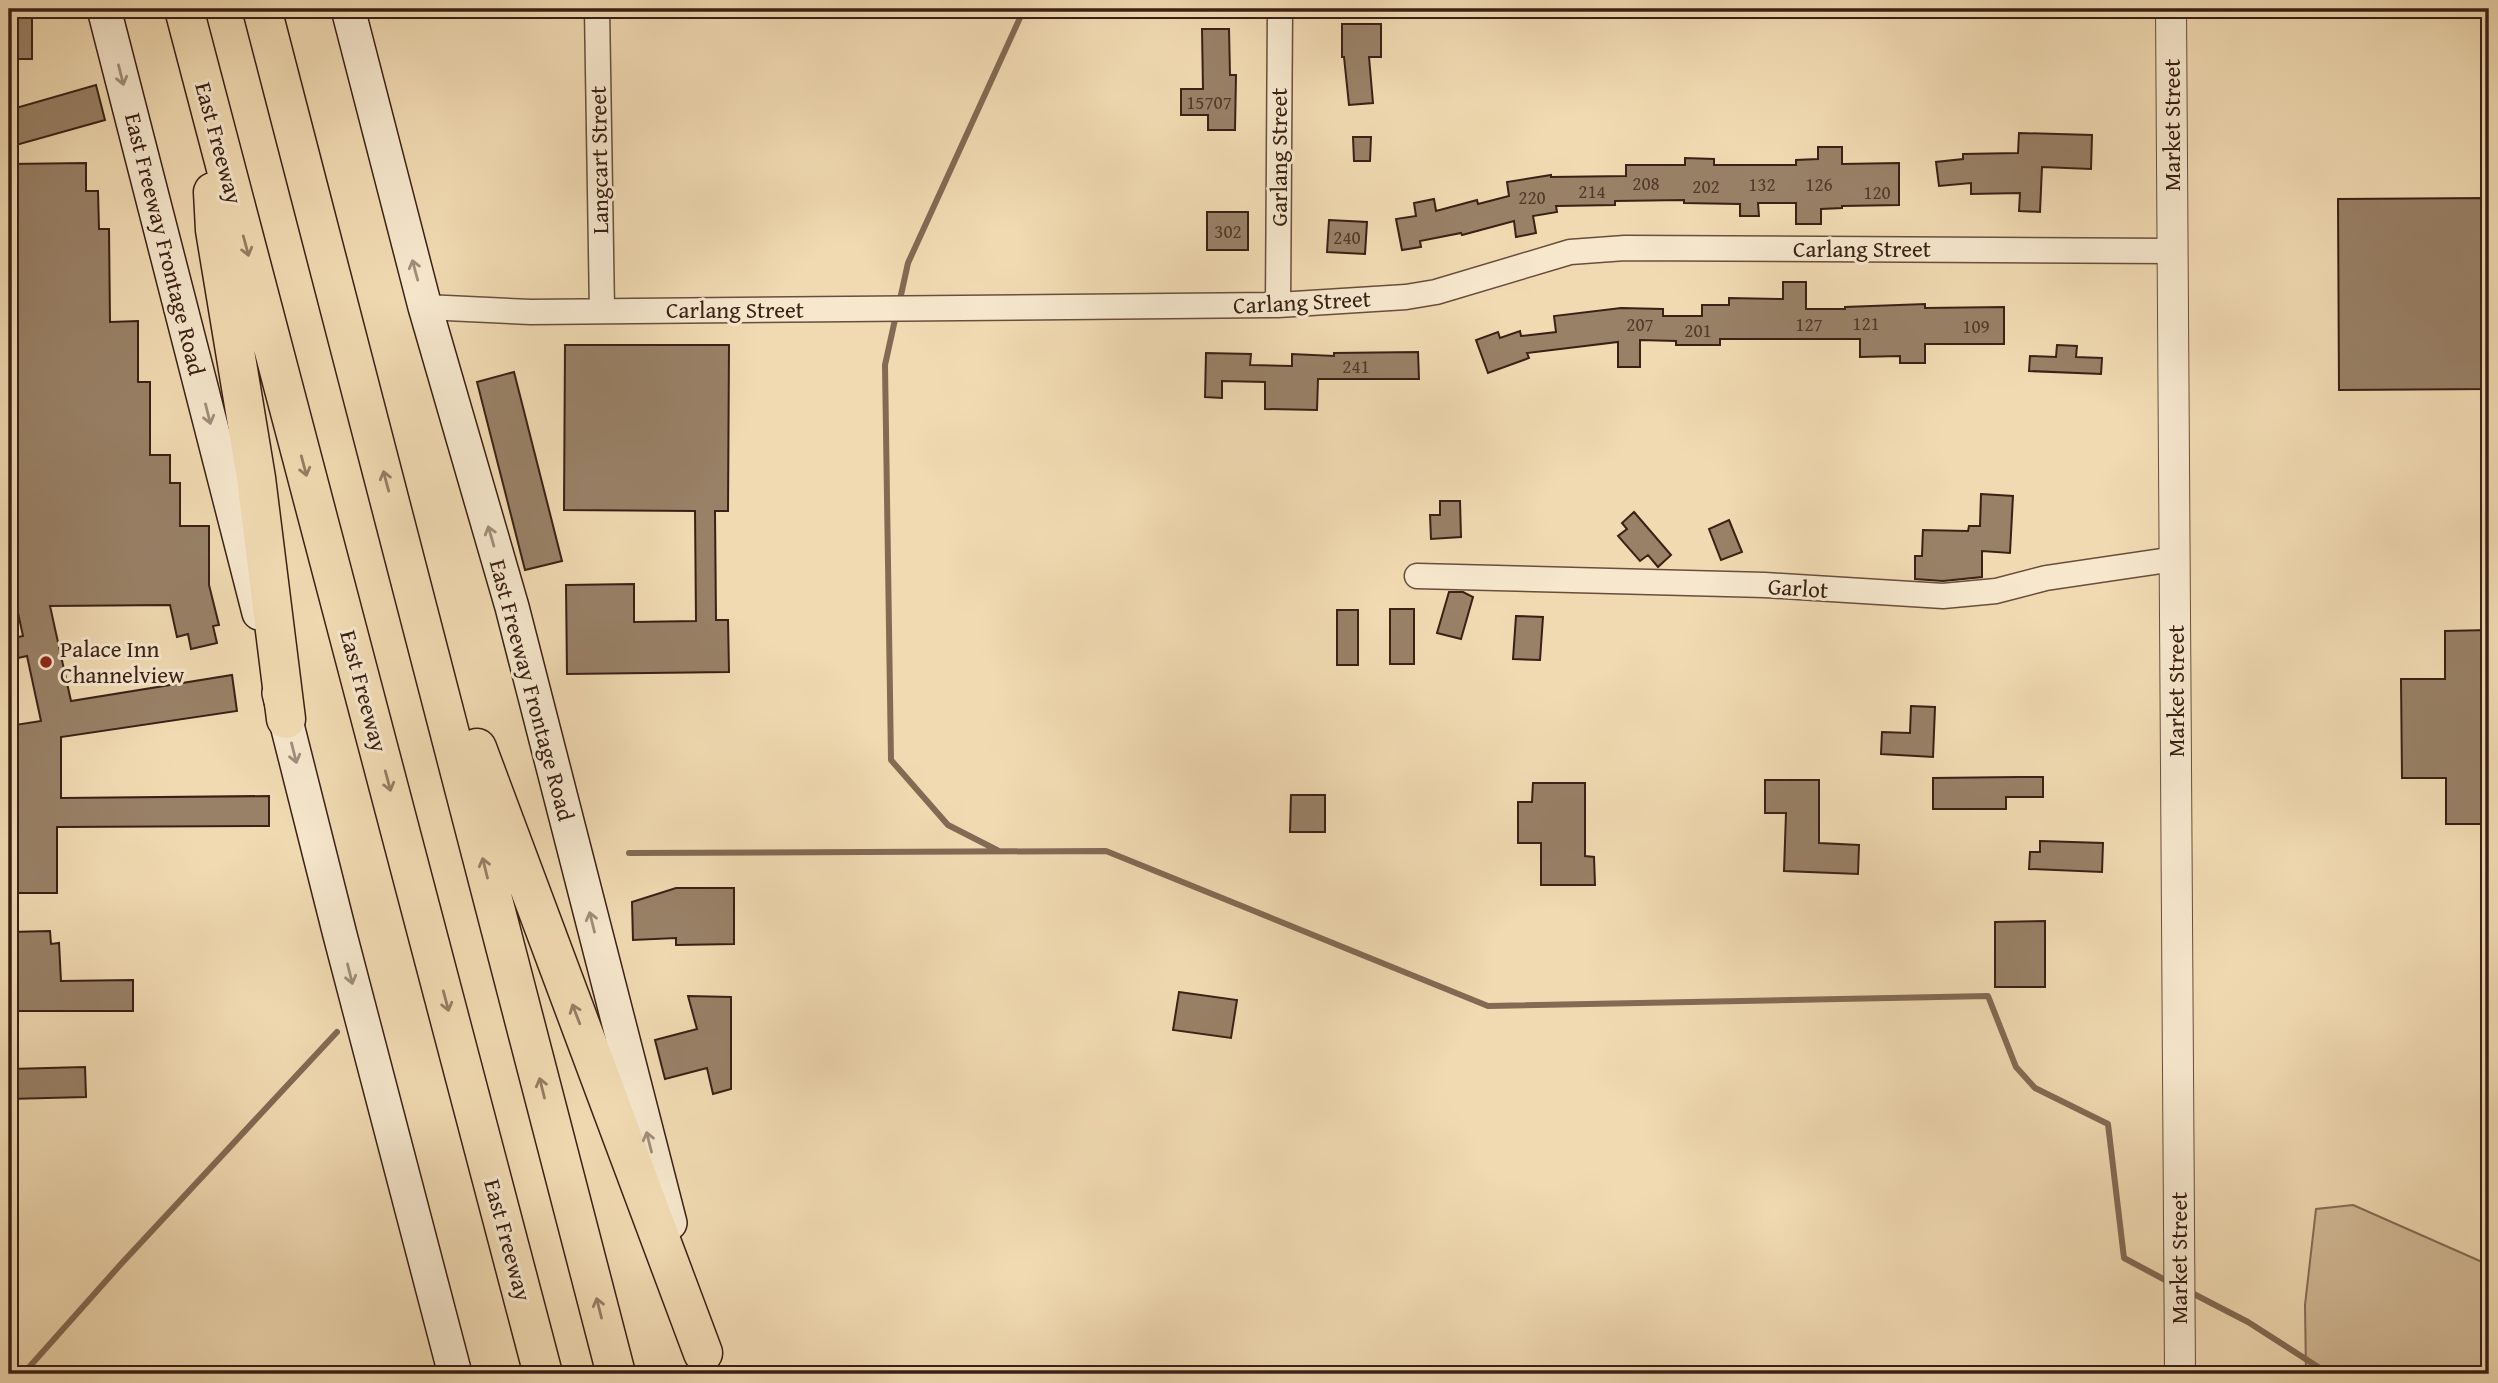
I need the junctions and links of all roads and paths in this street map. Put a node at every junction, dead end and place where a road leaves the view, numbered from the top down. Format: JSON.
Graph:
{"nodes":[{"id":1,"x":104,"y":9,"type":"edge"},
{"id":2,"x":184,"y":9,"type":"edge"},
{"id":3,"x":262,"y":9,"type":"edge"},
{"id":4,"x":348,"y":9,"type":"edge"},
{"id":5,"x":597,"y":9,"type":"edge"},
{"id":6,"x":1280,"y":9,"type":"edge"},
{"id":7,"x":2171,"y":9,"type":"edge"},
{"id":8,"x":209,"y":109,"type":"junction"},
{"id":9,"x":2173,"y":251,"type":"junction"},
{"id":10,"x":1278,"y":305,"type":"junction"},
{"id":11,"x":425,"y":307,"type":"junction"},
{"id":12,"x":602,"y":311,"type":"junction"},
{"id":13,"x":401,"y":540,"type":"junction"},
{"id":14,"x":2175,"y":559,"type":"junction"},
{"id":15,"x":1417,"y":576,"type":"dead end"},
{"id":16,"x":286,"y":719,"type":"junction"},
{"id":17,"x":705,"y":1364,"type":"edge"},
{"id":18,"x":455,"y":1374,"type":"edge"},
{"id":19,"x":543,"y":1374,"type":"edge"},
{"id":20,"x":616,"y":1374,"type":"edge"},
{"id":21,"x":2180,"y":1374,"type":"edge"}],
"edges":[{"from":1,"to":16,"type":"main road","name":"East Freeway Frontage Road","one_way":true},
{"from":2,"to":8,"type":"highway","name":"East Freeway"},
{"from":13,"to":3,"type":"highway","one_way":true},
{"from":11,"to":4,"type":"main road","name":"East Freeway Frontage Road","one_way":true},
{"from":5,"to":12,"type":"street","name":"Langcart Street"},
{"from":6,"to":10,"type":"street","name":"Garlang Street"},
{"from":7,"to":9,"type":"street","name":"Market Street"},
{"from":8,"to":16,"type":"highway"},
{"from":8,"to":19,"type":"highway","name":"East Freeway","one_way":true},
{"from":9,"to":10,"type":"street","name":"Carlang Street"},
{"from":9,"to":14,"type":"street","name":"Market Street"},
{"from":10,"to":12,"type":"street","name":"Carlang Street"},
{"from":11,"to":12,"type":"street","name":"Carlang Street"},
{"from":17,"to":11,"type":"main road","name":"East Freeway Frontage Road","one_way":true},
{"from":17,"to":13,"type":"highway","one_way":true},
{"from":20,"to":13,"type":"highway","one_way":true},
{"from":14,"to":15,"type":"street","name":"Garlot"},
{"from":14,"to":21,"type":"street","name":"Market Street"},
{"from":16,"to":18,"type":"main road","name":"East Freeway Frontage Road","one_way":true}]}
